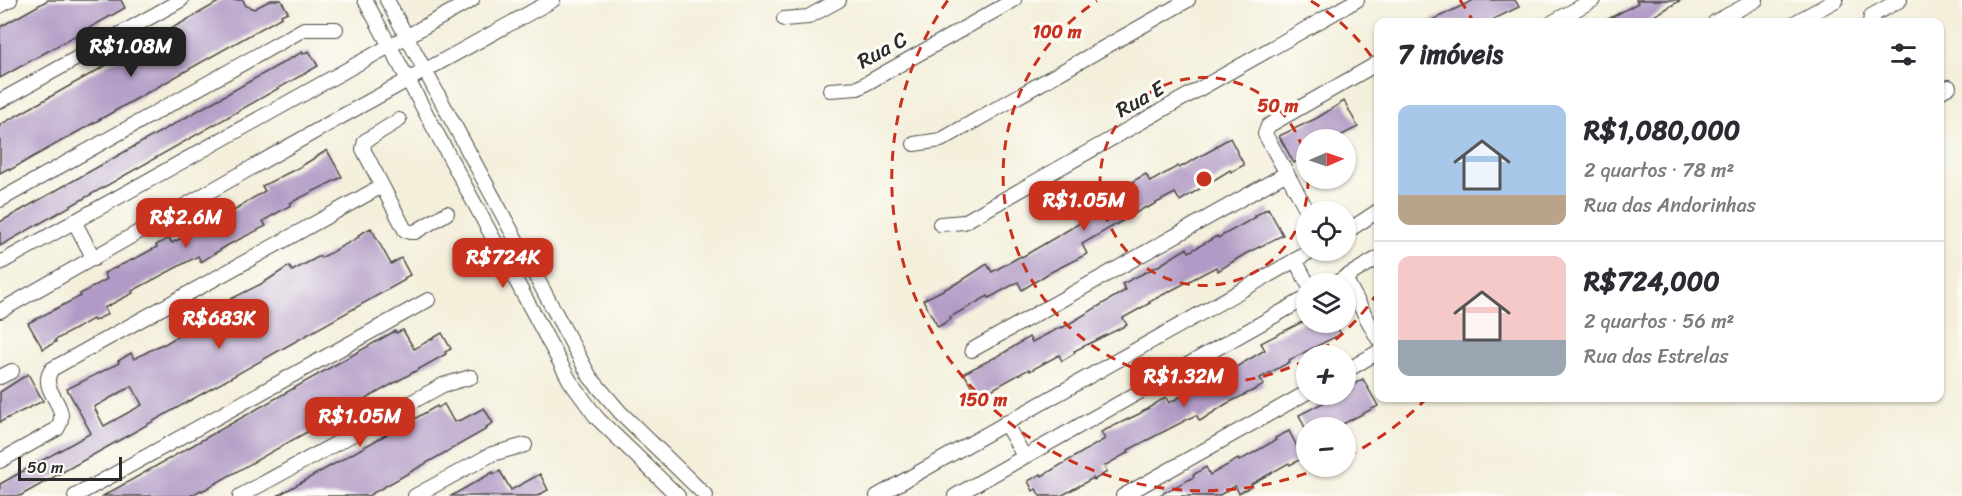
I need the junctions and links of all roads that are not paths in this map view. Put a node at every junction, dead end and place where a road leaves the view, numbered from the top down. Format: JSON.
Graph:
{"nodes":[{"id":1,"x":10,"y":0,"type":"edge"},
{"id":2,"x":181,"y":0,"type":"edge"},
{"id":3,"x":365,"y":0,"type":"edge"},
{"id":4,"x":387,"y":0,"type":"edge"},
{"id":5,"x":472,"y":0,"type":"edge"},
{"id":6,"x":553,"y":0,"type":"edge"},
{"id":7,"x":839,"y":0,"type":"edge"},
{"id":8,"x":1014,"y":0,"type":"edge"},
{"id":9,"x":1188,"y":0,"type":"edge"},
{"id":10,"x":1593,"y":0,"type":"edge"},
{"id":11,"x":1756,"y":0,"type":"edge"},
{"id":12,"x":1836,"y":0,"type":"edge"},
{"id":13,"x":1900,"y":0,"type":"edge"},
{"id":14,"x":1348,"y":2,"type":"edge"},
{"id":15,"x":0,"y":6,"type":"edge"},
{"id":16,"x":784,"y":18,"type":"dead end"},
{"id":17,"x":1560,"y":18,"type":"edge"},
{"id":18,"x":1722,"y":18,"type":"edge"},
{"id":19,"x":1803,"y":18,"type":"edge"},
{"id":20,"x":1871,"y":18,"type":"edge"},
{"id":21,"x":336,"y":29,"type":"dead end"},
{"id":22,"x":407,"y":37,"type":"junction"},
{"id":23,"x":390,"y":46,"type":"junction"},
{"id":24,"x":1374,"y":65,"type":"edge"},
{"id":25,"x":425,"y":71,"type":"junction"},
{"id":26,"x":408,"y":81,"type":"junction"},
{"id":27,"x":830,"y":90,"type":"dead end"},
{"id":28,"x":0,"y":101,"type":"edge"},
{"id":29,"x":399,"y":120,"type":"dead end"},
{"id":30,"x":914,"y":144,"type":"dead end"},
{"id":31,"x":1287,"y":173,"type":"junction"},
{"id":32,"x":382,"y":186,"type":"junction"},
{"id":33,"x":0,"y":200,"type":"edge"},
{"id":34,"x":1302,"y":201,"type":"edge"},
{"id":35,"x":447,"y":213,"type":"dead end"},
{"id":36,"x":1374,"y":214,"type":"edge"},
{"id":37,"x":74,"y":221,"type":"junction"},
{"id":38,"x":940,"y":224,"type":"dead end"},
{"id":39,"x":1356,"y":226,"type":"edge"},
{"id":40,"x":94,"y":259,"type":"junction"},
{"id":41,"x":1295,"y":260,"type":"joint"},
{"id":42,"x":1374,"y":260,"type":"edge"},
{"id":43,"x":0,"y":263,"type":"edge"},
{"id":44,"x":1302,"y":273,"type":"edge"},
{"id":45,"x":1353,"y":273,"type":"edge"},
{"id":46,"x":428,"y":300,"type":"dead end"},
{"id":47,"x":1296,"y":304,"type":"edge"},
{"id":48,"x":1356,"y":306,"type":"edge"},
{"id":49,"x":0,"y":311,"type":"edge"},
{"id":50,"x":1374,"y":333,"type":"edge"},
{"id":51,"x":972,"y":350,"type":"dead end"},
{"id":52,"x":1374,"y":354,"type":"edge"},
{"id":53,"x":1356,"y":365,"type":"edge"},
{"id":54,"x":471,"y":377,"type":"dead end"},
{"id":55,"x":1296,"y":399,"type":"edge"},
{"id":56,"x":1005,"y":423,"type":"junction"},
{"id":57,"x":525,"y":445,"type":"dead end"},
{"id":58,"x":1024,"y":456,"type":"junction"},
{"id":59,"x":0,"y":461,"type":"edge"},
{"id":60,"x":75,"y":496,"type":"edge"},
{"id":61,"x":240,"y":496,"type":"edge"},
{"id":62,"x":415,"y":496,"type":"edge"},
{"id":63,"x":678,"y":496,"type":"edge"},
{"id":64,"x":706,"y":496,"type":"edge"},
{"id":65,"x":877,"y":496,"type":"edge"},
{"id":66,"x":955,"y":496,"type":"edge"},
{"id":67,"x":1123,"y":496,"type":"edge"}],
"edges":[{"from":1,"to":15,"type":"street"},
{"from":2,"to":28,"type":"street"},
{"from":3,"to":23,"type":"street"},
{"from":4,"to":22,"type":"street"},
{"from":5,"to":22,"type":"street"},
{"from":6,"to":25,"type":"street"},
{"from":7,"to":16,"type":"street"},
{"from":8,"to":27,"type":"street","name":"Rua C"},
{"from":9,"to":30,"type":"street"},
{"from":10,"to":17,"type":"street"},
{"from":11,"to":18,"type":"street"},
{"from":12,"to":19,"type":"street"},
{"from":13,"to":20,"type":"street"},
{"from":14,"to":38,"type":"street","name":"Rua E"},
{"from":21,"to":33,"type":"street"},
{"from":22,"to":23,"type":"street"},
{"from":22,"to":25,"type":"street"},
{"from":23,"to":26,"type":"street"},
{"from":23,"to":37,"type":"street"},
{"from":24,"to":31,"type":"street"},
{"from":25,"to":26,"type":"street"},
{"from":25,"to":64,"type":"street"},
{"from":26,"to":40,"type":"street"},
{"from":26,"to":63,"type":"street"},
{"from":29,"to":32,"type":"street"},
{"from":31,"to":34,"type":"street"},
{"from":31,"to":51,"type":"street"},
{"from":32,"to":35,"type":"street"},
{"from":32,"to":59,"type":"street"},
{"from":36,"to":39,"type":"street"},
{"from":37,"to":40,"type":"street"},
{"from":37,"to":43,"type":"street"},
{"from":40,"to":49,"type":"street"},
{"from":41,"to":44,"type":"street"},
{"from":41,"to":56,"type":"street"},
{"from":42,"to":45,"type":"street"},
{"from":46,"to":60,"type":"street"},
{"from":47,"to":58,"type":"street"},
{"from":48,"to":50,"type":"street"},
{"from":52,"to":53,"type":"street"},
{"from":54,"to":61,"type":"street"},
{"from":55,"to":67,"type":"street"},
{"from":56,"to":58,"type":"street"},
{"from":56,"to":65,"type":"street"},
{"from":57,"to":62,"type":"street"},
{"from":58,"to":66,"type":"street"}]}
